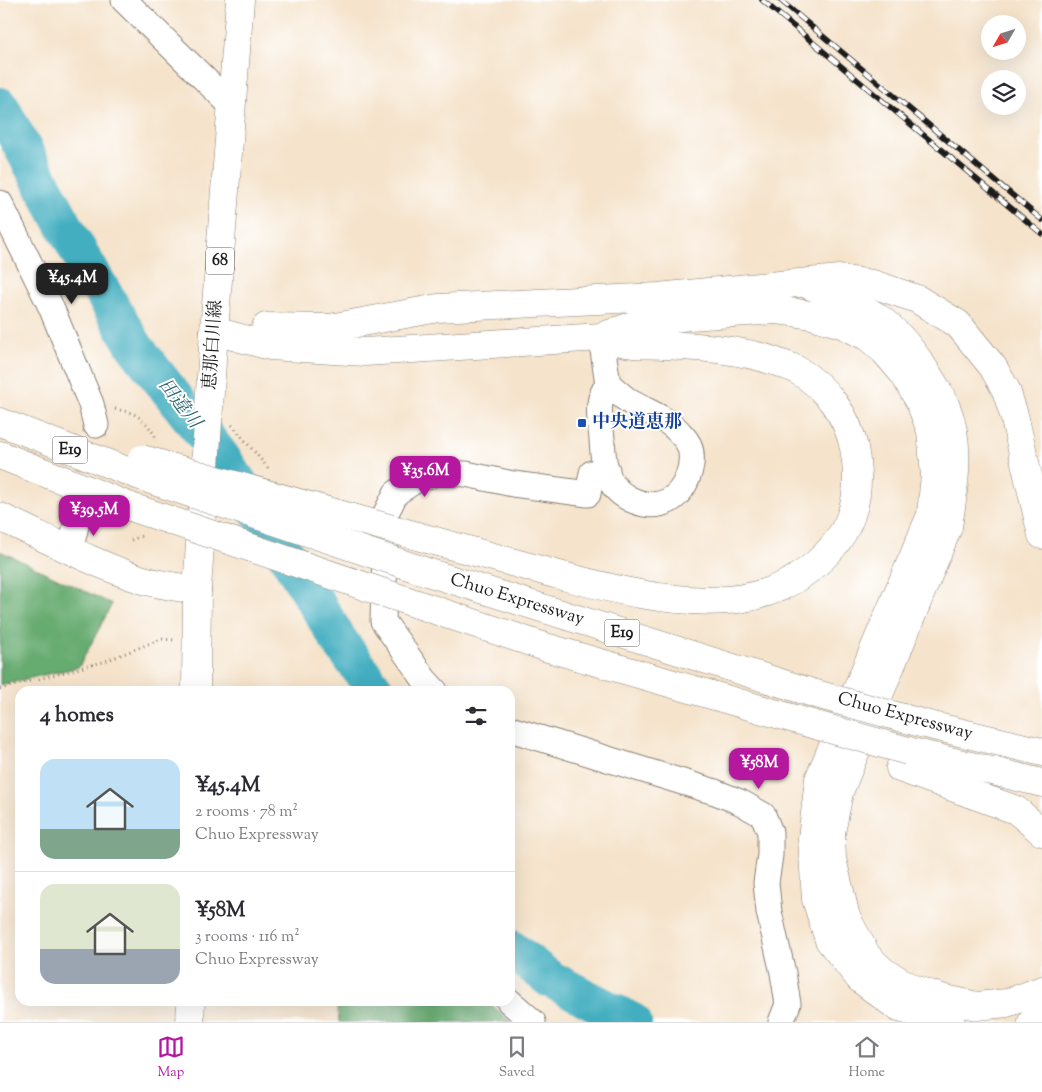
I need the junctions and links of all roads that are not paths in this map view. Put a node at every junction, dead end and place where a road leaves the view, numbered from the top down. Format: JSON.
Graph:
{"nodes":[{"id":1,"x":124,"y":0,"type":"edge"},
{"id":2,"x":240,"y":0,"type":"edge"},
{"id":3,"x":231,"y":105,"type":"junction"},
{"id":4,"x":0,"y":202,"type":"edge"},
{"id":5,"x":805,"y":283,"type":"junction"},
{"id":6,"x":214,"y":331,"type":"junction"},
{"id":7,"x":601,"y":337,"type":"junction"},
{"id":8,"x":608,"y":384,"type":"junction"},
{"id":9,"x":0,"y":422,"type":"edge"},
{"id":10,"x":96,"y":425,"type":"tunnel mouth"},
{"id":11,"x":0,"y":455,"type":"edge"},
{"id":12,"x":141,"y":468,"type":"junction"},
{"id":13,"x":607,"y":470,"type":"junction"},
{"id":14,"x":79,"y":514,"type":"tunnel mouth"},
{"id":15,"x":0,"y":517,"type":"edge"},
{"id":16,"x":1042,"y":535,"type":"edge"},
{"id":17,"x":70,"y":550,"type":"junction"},
{"id":18,"x":197,"y":590,"type":"junction"},
{"id":19,"x":196,"y":686,"type":"edge"},
{"id":20,"x":430,"y":686,"type":"edge"},
{"id":21,"x":515,"y":731,"type":"edge"},
{"id":22,"x":1042,"y":752,"type":"edge"},
{"id":23,"x":904,"y":759,"type":"junction"},
{"id":24,"x":1042,"y":783,"type":"edge"},
{"id":25,"x":1042,"y":832,"type":"edge"},
{"id":26,"x":1042,"y":990,"type":"edge"},
{"id":27,"x":191,"y":1006,"type":"edge"},
{"id":28,"x":515,"y":1006,"type":"edge"},
{"id":29,"x":1042,"y":1018,"type":"edge"},
{"id":30,"x":190,"y":1022,"type":"edge"},
{"id":31,"x":533,"y":1022,"type":"edge"},
{"id":32,"x":781,"y":1022,"type":"edge"},
{"id":33,"x":951,"y":1022,"type":"edge"},
{"id":34,"x":1032,"y":1022,"type":"edge"}],
"edges":[{"from":1,"to":3,"type":"street"},
{"from":2,"to":3,"type":"main road","name":"恵那白川線","number":"68"},
{"from":3,"to":6,"type":"main road","name":"恵那白川線","number":"68"},
{"from":4,"to":10,"type":"street"},
{"from":5,"to":6,"type":"main road"},
{"from":5,"to":16,"type":"main road"},
{"from":5,"to":26,"type":"main road"},
{"from":6,"to":7,"type":"main road"},
{"from":6,"to":18,"type":"main road","name":"恵那白川線","number":"68"},
{"from":7,"to":8,"type":"street"},
{"from":7,"to":12,"type":"main road","bridge":true},
{"from":7,"to":33,"type":"main road"},
{"from":8,"to":13,"type":"street"},
{"from":8,"to":13,"type":"street"},
{"from":9,"to":12,"type":"main road","number":"E19"},
{"from":11,"to":23,"type":"main road","name":"Chuo Expressway","number":"E19","bridge":true},
{"from":12,"to":22,"type":"main road","name":"Chuo Expressway","number":"E19","bridge":true},
{"from":13,"to":20,"type":"street"},
{"from":14,"to":17,"type":"street"},
{"from":15,"to":17,"type":"main road"},
{"from":17,"to":18,"type":"main road"},
{"from":18,"to":19,"type":"main road","name":"恵那白川線","number":"68"},
{"from":21,"to":32,"type":"street"},
{"from":23,"to":24,"type":"main road","name":"Chuo Expressway","number":"E19"},
{"from":23,"to":25,"type":"main road"},
{"from":27,"to":30,"type":"main road"},
{"from":28,"to":31,"type":"street"},
{"from":29,"to":34,"type":"main road"}]}
